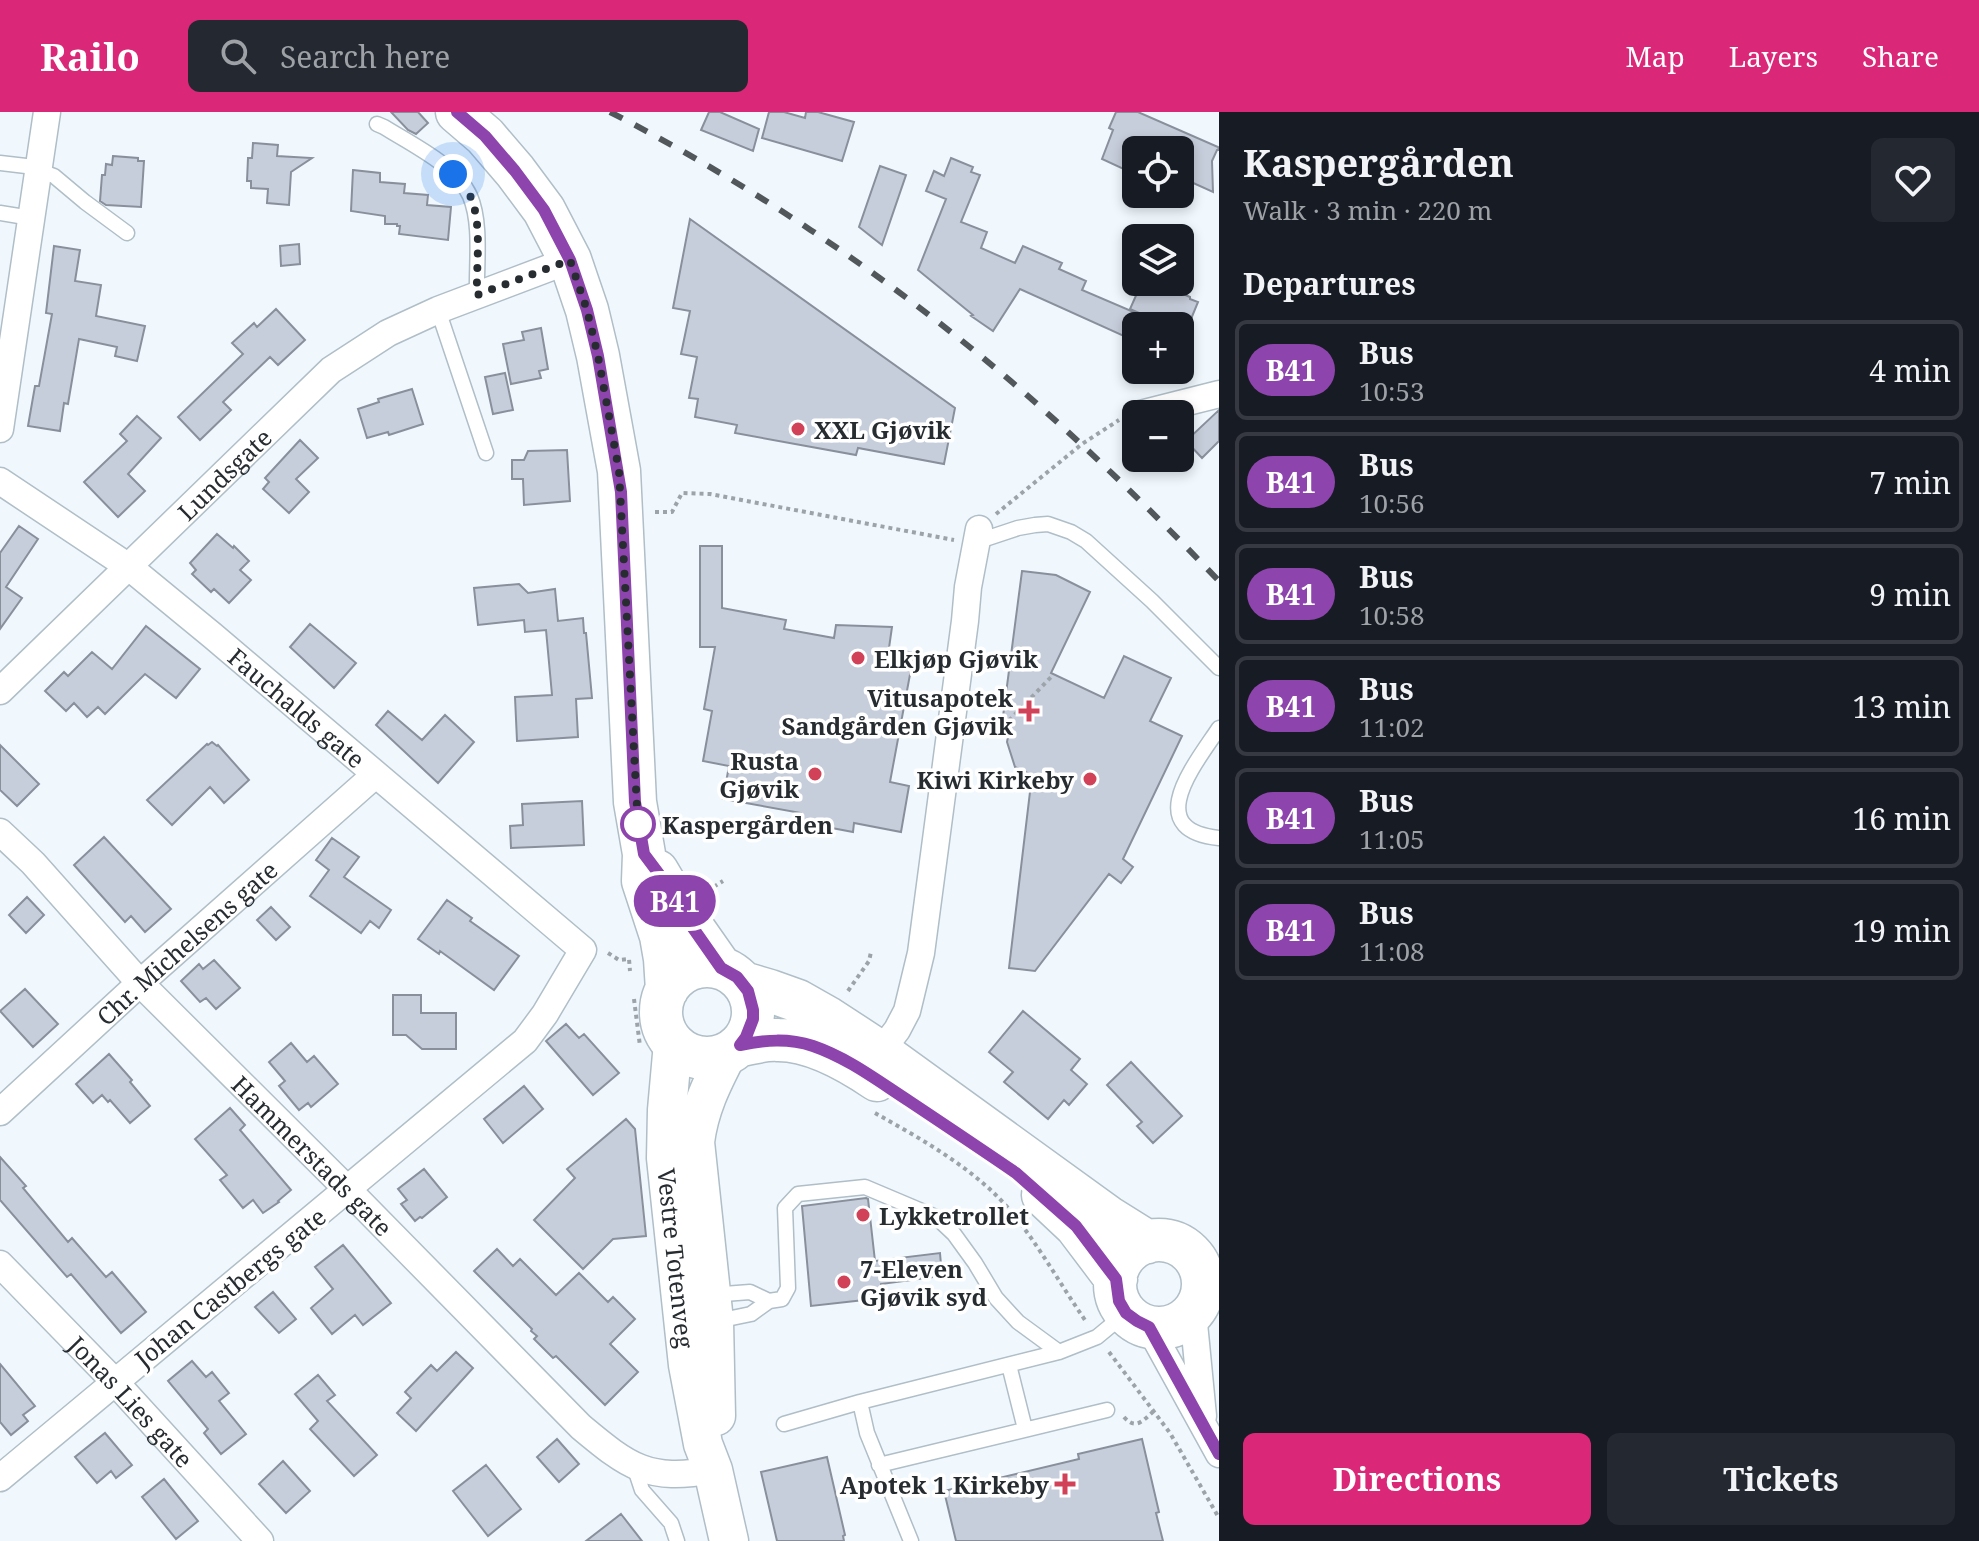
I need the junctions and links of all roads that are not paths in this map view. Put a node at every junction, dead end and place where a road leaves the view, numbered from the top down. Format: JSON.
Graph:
{"nodes":[{"id":1,"x":47,"y":112,"type":"edge"},
{"id":2,"x":457,"y":112,"type":"edge"},
{"id":3,"x":490,"y":112,"type":"edge"},
{"id":4,"x":377,"y":124,"type":"dead end"},
{"id":5,"x":0,"y":163,"type":"edge"},
{"id":6,"x":38,"y":171,"type":"junction"},
{"id":7,"x":0,"y":213,"type":"edge"},
{"id":8,"x":31,"y":218,"type":"junction"},
{"id":9,"x":127,"y":233,"type":"dead end"},
{"id":10,"x":570,"y":260,"type":"junction"},
{"id":11,"x":488,"y":291,"type":"junction"},
{"id":12,"x":438,"y":310,"type":"junction"},
{"id":13,"x":1219,"y":394,"type":"edge"},
{"id":14,"x":1194,"y":400,"type":"edge"},
{"id":15,"x":0,"y":429,"type":"edge"},
{"id":16,"x":486,"y":453,"type":"dead end"},
{"id":17,"x":619,"y":471,"type":"junction"},
{"id":18,"x":0,"y":481,"type":"edge"},
{"id":19,"x":978,"y":535,"type":"joint"},
{"id":20,"x":129,"y":567,"type":"junction"},
{"id":21,"x":1219,"y":668,"type":"edge"},
{"id":22,"x":0,"y":691,"type":"edge"},
{"id":23,"x":1219,"y":728,"type":"edge"},
{"id":24,"x":375,"y":775,"type":"junction"},
{"id":25,"x":0,"y":832,"type":"edge"},
{"id":26,"x":1219,"y":838,"type":"edge"},
{"id":27,"x":644,"y":854,"type":"junction"},
{"id":28,"x":592,"y":950,"type":"joint"},
{"id":29,"x":732,"y":976,"type":"junction"},
{"id":30,"x":140,"y":983,"type":"junction"},
{"id":31,"x":643,"y":984,"type":"junction"},
{"id":32,"x":657,"y":1046,"type":"junction"},
{"id":33,"x":734,"y":1050,"type":"junction"},
{"id":34,"x":880,"y":1052,"type":"junction"},
{"id":35,"x":0,"y":1112,"type":"edge"},
{"id":36,"x":348,"y":1190,"type":"junction"},
{"id":37,"x":1183,"y":1243,"type":"edge"},
{"id":38,"x":0,"y":1264,"type":"edge"},
{"id":39,"x":1205,"y":1294,"type":"edge"},
{"id":40,"x":769,"y":1301,"type":"junction"},
{"id":41,"x":700,"y":1310,"type":"junction"},
{"id":42,"x":1122,"y":1314,"type":"junction"},
{"id":43,"x":1059,"y":1352,"type":"junction"},
{"id":44,"x":1009,"y":1365,"type":"junction"},
{"id":45,"x":115,"y":1382,"type":"junction"},
{"id":46,"x":860,"y":1402,"type":"junction"},
{"id":47,"x":1107,"y":1410,"type":"road end"},
{"id":48,"x":784,"y":1424,"type":"dead end"},
{"id":49,"x":1204,"y":1427,"type":"junction"},
{"id":50,"x":1025,"y":1429,"type":"junction"},
{"id":51,"x":1219,"y":1454,"type":"edge"},
{"id":52,"x":879,"y":1465,"type":"junction"},
{"id":53,"x":634,"y":1466,"type":"junction"},
{"id":54,"x":713,"y":1470,"type":"junction"},
{"id":55,"x":0,"y":1478,"type":"edge"},
{"id":56,"x":260,"y":1541,"type":"edge"},
{"id":57,"x":677,"y":1541,"type":"edge"},
{"id":58,"x":729,"y":1541,"type":"edge"},
{"id":59,"x":911,"y":1541,"type":"edge"}],
"edges":[{"from":1,"to":6,"type":"street"},
{"from":2,"to":10,"type":"main road"},
{"from":3,"to":17,"type":"main road"},
{"from":4,"to":11,"type":"lane"},
{"from":5,"to":6,"type":"lane"},
{"from":6,"to":8,"type":"street"},
{"from":6,"to":9,"type":"lane"},
{"from":7,"to":8,"type":"lane"},
{"from":8,"to":15,"type":"street"},
{"from":10,"to":11,"type":"street","name":"Lundsgate"},
{"from":10,"to":17,"type":"main road"},
{"from":11,"to":12,"type":"street","name":"Lundsgate"},
{"from":12,"to":16,"type":"lane"},
{"from":12,"to":20,"type":"street","name":"Lundsgate"},
{"from":13,"to":14,"type":"street"},
{"from":17,"to":27,"type":"main road"},
{"from":18,"to":20,"type":"street","name":"Fauchalds gate"},
{"from":19,"to":21,"type":"lane"},
{"from":19,"to":34,"type":"street"},
{"from":20,"to":22,"type":"street","name":"Lundsgate"},
{"from":20,"to":24,"type":"street","name":"Fauchalds gate"},
{"from":23,"to":26,"type":"lane"},
{"from":24,"to":28,"type":"street","name":"Fauchalds gate"},
{"from":24,"to":30,"type":"street","name":"Chr. Michelsens gate"},
{"from":25,"to":30,"type":"street","name":"Hammerstads gate"},
{"from":27,"to":29,"type":"main road"},
{"from":27,"to":31,"type":"main road"},
{"from":28,"to":36,"type":"street","name":"Johan Castbergs gate"},
{"from":29,"to":31,"type":"main road"},
{"from":29,"to":33,"type":"main road"},
{"from":29,"to":34,"type":"main road"},
{"from":30,"to":35,"type":"street","name":"Chr. Michelsens gate"},
{"from":30,"to":36,"type":"street","name":"Hammerstads gate"},
{"from":31,"to":32,"type":"main road"},
{"from":32,"to":33,"type":"main road"},
{"from":32,"to":41,"type":"main road","name":"Vestre Totenveg"},
{"from":33,"to":41,"type":"main road","name":"Vestre Totenveg"},
{"from":33,"to":42,"type":"main road"},
{"from":34,"to":37,"type":"main road"},
{"from":36,"to":45,"type":"street","name":"Johan Castbergs gate"},
{"from":36,"to":53,"type":"street","name":"Hammerstads gate"},
{"from":37,"to":39,"type":"main road"},
{"from":37,"to":42,"type":"main road"},
{"from":38,"to":45,"type":"street","name":"Jonas Lies gate"},
{"from":39,"to":42,"type":"main road"},
{"from":39,"to":49,"type":"street"},
{"from":40,"to":41,"type":"lane"},
{"from":40,"to":41,"type":"lane"},
{"from":40,"to":43,"type":"lane"},
{"from":41,"to":54,"type":"main road","name":"Vestre Totenveg"},
{"from":42,"to":43,"type":"lane"},
{"from":42,"to":49,"type":"street"},
{"from":43,"to":44,"type":"lane"},
{"from":44,"to":46,"type":"lane"},
{"from":44,"to":50,"type":"lane"},
{"from":45,"to":55,"type":"street","name":"Johan Castbergs gate"},
{"from":45,"to":56,"type":"street","name":"Jonas Lies gate"},
{"from":46,"to":48,"type":"lane"},
{"from":46,"to":52,"type":"lane"},
{"from":47,"to":50,"type":"lane"},
{"from":49,"to":51,"type":"street"},
{"from":50,"to":52,"type":"lane"},
{"from":52,"to":59,"type":"lane"},
{"from":53,"to":54,"type":"street","name":"Hammerstads gate"},
{"from":53,"to":57,"type":"lane","name":"Hammerstads gate"},
{"from":54,"to":58,"type":"main road","name":"Vestre Totenveg"}]}
